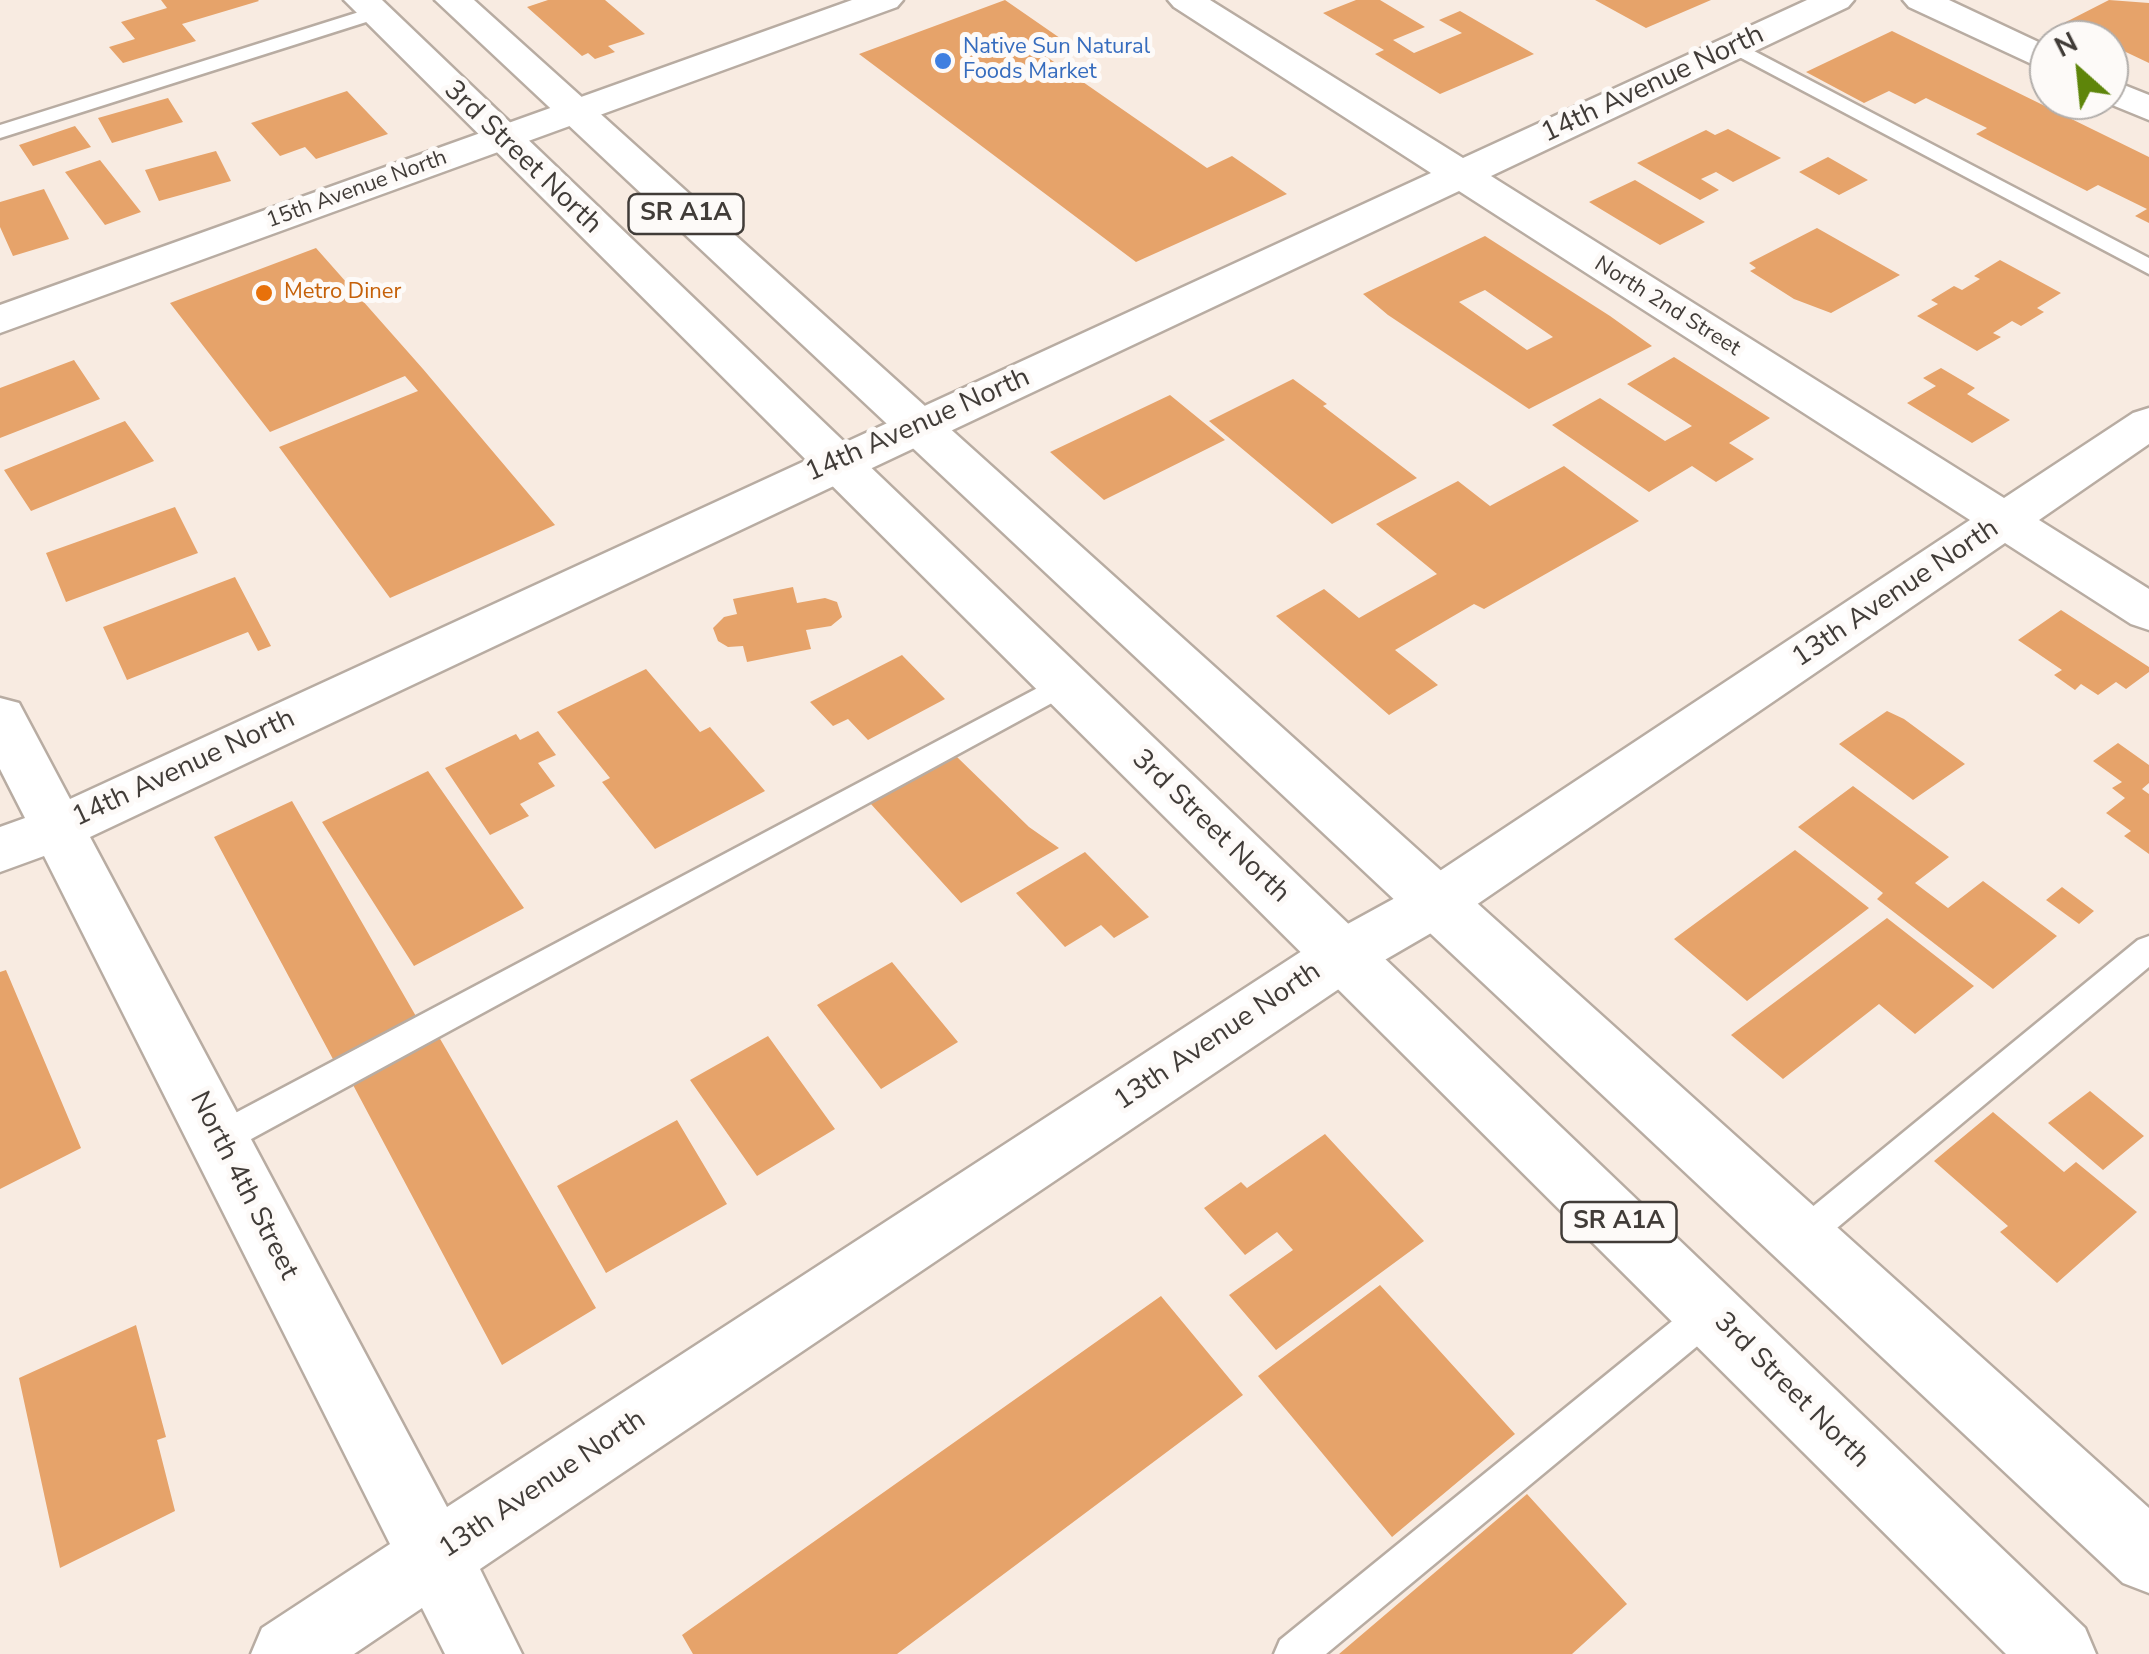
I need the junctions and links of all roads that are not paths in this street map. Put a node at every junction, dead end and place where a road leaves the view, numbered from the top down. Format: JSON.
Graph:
{"nodes":[{"id":1,"x":452,"y":0,"type":"edge"},
{"id":2,"x":885,"y":0,"type":"edge"},
{"id":3,"x":1186,"y":0,"type":"edge"},
{"id":4,"x":1836,"y":0,"type":"edge"},
{"id":5,"x":1921,"y":0,"type":"edge"},
{"id":6,"x":369,"y":7,"type":"edge"},
{"id":7,"x":1735,"y":47,"type":"junction"},
{"id":8,"x":2029,"y":51,"type":"edge"},
{"id":9,"x":574,"y":110,"type":"junction"},
{"id":10,"x":0,"y":132,"type":"edge"},
{"id":11,"x":500,"y":137,"type":"junction"},
{"id":12,"x":1459,"y":176,"type":"junction"},
{"id":13,"x":2149,"y":266,"type":"edge"},
{"id":14,"x":0,"y":320,"type":"edge"},
{"id":15,"x":2149,"y":423,"type":"edge"},
{"id":16,"x":920,"y":428,"type":"junction"},
{"id":17,"x":836,"y":463,"type":"junction"},
{"id":18,"x":2004,"y":521,"type":"junction"},
{"id":19,"x":2149,"y":612,"type":"edge"},
{"id":20,"x":1064,"y":684,"type":"junction"},
{"id":21,"x":0,"y":717,"type":"edge"},
{"id":22,"x":58,"y":828,"type":"junction"},
{"id":23,"x":0,"y":850,"type":"edge"},
{"id":24,"x":1437,"y":902,"type":"junction"},
{"id":25,"x":2149,"y":949,"type":"edge"},
{"id":26,"x":1342,"y":954,"type":"junction"},
{"id":27,"x":219,"y":1139,"type":"junction"},
{"id":28,"x":1802,"y":1237,"type":"junction"},
{"id":29,"x":1711,"y":1312,"type":"junction"},
{"id":30,"x":2149,"y":1557,"type":"edge"},
{"id":31,"x":434,"y":1558,"type":"junction"},
{"id":32,"x":288,"y":1654,"type":"edge"},
{"id":33,"x":485,"y":1654,"type":"edge"},
{"id":34,"x":1294,"y":1654,"type":"edge"},
{"id":35,"x":2059,"y":1654,"type":"edge"}],
"edges":[{"from":1,"to":9,"type":"street","number":"SR A1A"},
{"from":2,"to":9,"type":"street","name":"15th Avenue North"},
{"from":3,"to":12,"type":"street","name":"North 2nd Street"},
{"from":4,"to":7,"type":"street","name":"14th Avenue North"},
{"from":5,"to":8,"type":"street"},
{"from":6,"to":10,"type":"lane"},
{"from":6,"to":11,"type":"street","name":"3rd Street North","number":"SR A1A"},
{"from":7,"to":12,"type":"street","name":"14th Avenue North"},
{"from":7,"to":13,"type":"lane"},
{"from":9,"to":11,"type":"street","name":"15th Avenue North"},
{"from":9,"to":16,"type":"street","number":"SR A1A"},
{"from":11,"to":14,"type":"street","name":"15th Avenue North"},
{"from":11,"to":17,"type":"street","name":"3rd Street North","number":"SR A1A"},
{"from":12,"to":16,"type":"street","name":"14th Avenue North"},
{"from":12,"to":18,"type":"street","name":"North 2nd Street"},
{"from":15,"to":18,"type":"street","name":"13th Avenue North"},
{"from":16,"to":17,"type":"street","name":"14th Avenue North"},
{"from":16,"to":24,"type":"street","number":"SR A1A"},
{"from":17,"to":20,"type":"street","name":"3rd Street North","number":"SR A1A"},
{"from":17,"to":22,"type":"street","name":"14th Avenue North"},
{"from":18,"to":19,"type":"street","name":"North 2nd Street"},
{"from":18,"to":24,"type":"street","name":"13th Avenue North"},
{"from":20,"to":26,"type":"street","name":"3rd Street North","number":"SR A1A"},
{"from":20,"to":27,"type":"lane"},
{"from":21,"to":22,"type":"street","name":"North 4th Street"},
{"from":22,"to":23,"type":"street","name":"14th Avenue North"},
{"from":22,"to":27,"type":"street","name":"North 4th Street"},
{"from":24,"to":26,"type":"street","name":"13th Avenue North"},
{"from":24,"to":28,"type":"street","number":"SR A1A"},
{"from":25,"to":28,"type":"lane"},
{"from":26,"to":29,"type":"street","name":"3rd Street North","number":"SR A1A"},
{"from":26,"to":31,"type":"street","name":"13th Avenue North"},
{"from":27,"to":31,"type":"street","name":"North 4th Street"},
{"from":28,"to":30,"type":"street","number":"SR A1A"},
{"from":29,"to":34,"type":"lane"},
{"from":29,"to":35,"type":"street","name":"3rd Street North","number":"SR A1A"},
{"from":31,"to":32,"type":"street","name":"13th Avenue North"},
{"from":31,"to":33,"type":"street","name":"North 4th Street"}]}
